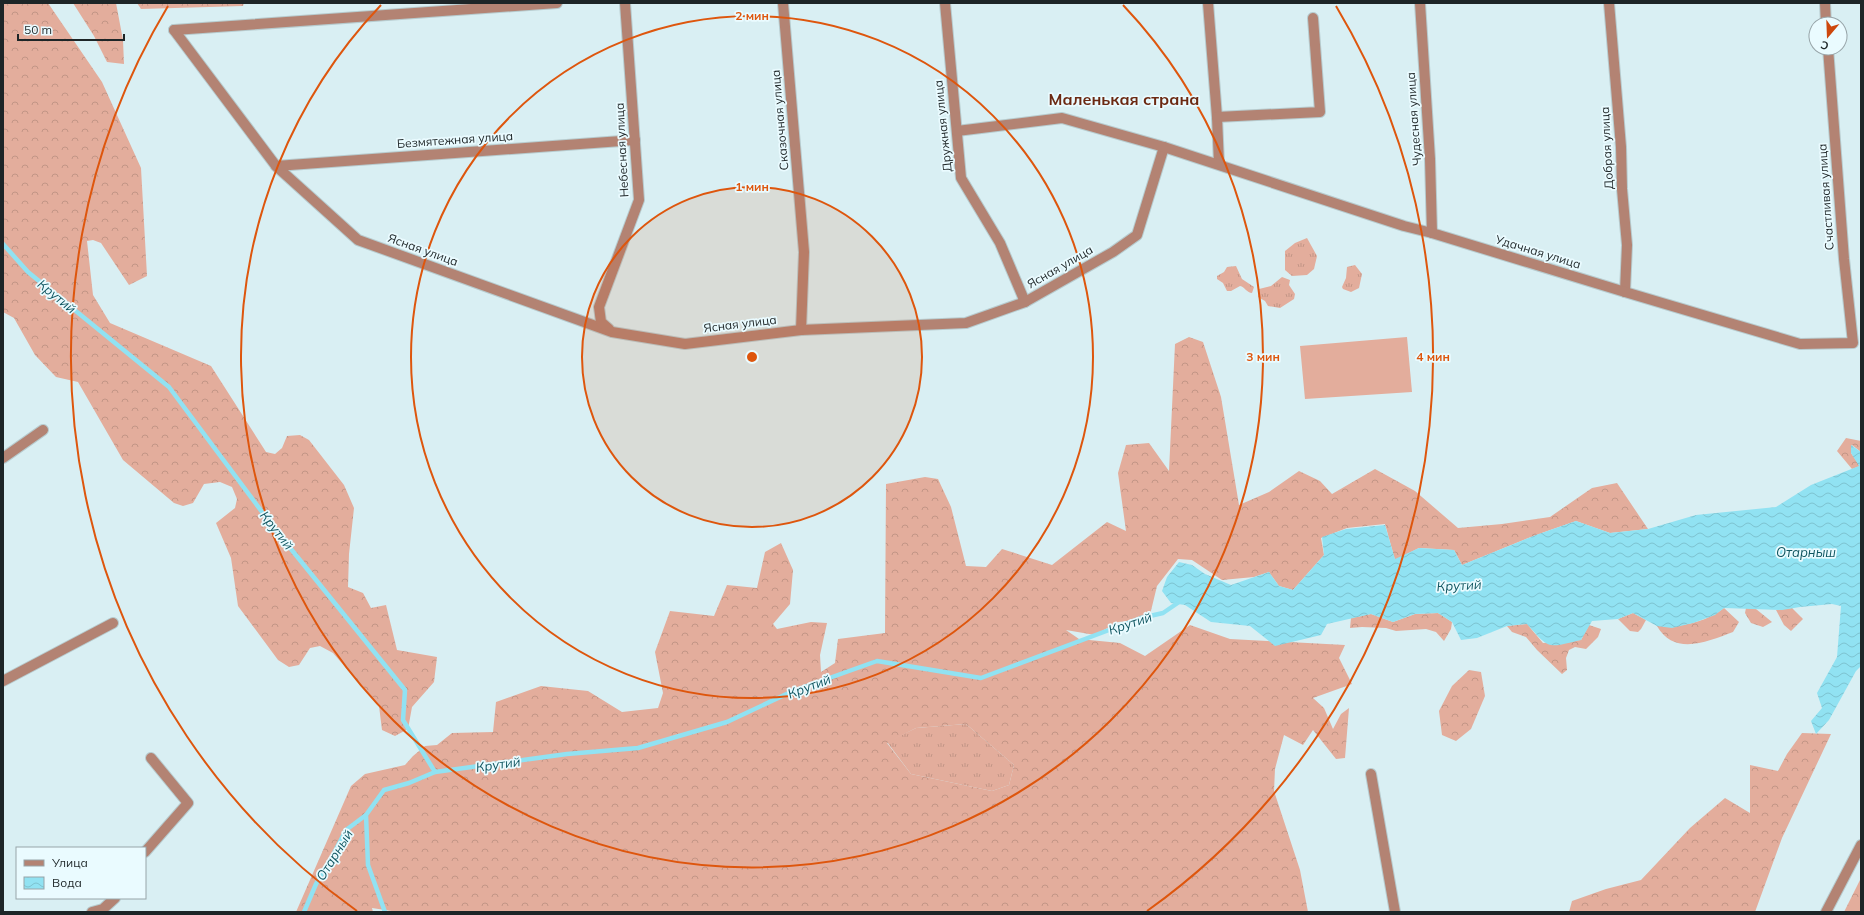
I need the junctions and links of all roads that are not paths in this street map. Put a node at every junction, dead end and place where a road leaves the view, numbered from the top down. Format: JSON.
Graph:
{"nodes":[{"id":1,"x":557,"y":3,"type":"edge"},
{"id":2,"x":625,"y":3,"type":"edge"},
{"id":3,"x":783,"y":3,"type":"edge"},
{"id":4,"x":945,"y":3,"type":"edge"},
{"id":5,"x":1208,"y":3,"type":"edge"},
{"id":6,"x":1420,"y":3,"type":"edge"},
{"id":7,"x":1609,"y":3,"type":"edge"},
{"id":8,"x":1825,"y":3,"type":"edge"},
{"id":9,"x":1826,"y":16,"type":"edge"},
{"id":10,"x":1313,"y":18,"type":"dead end"},
{"id":11,"x":1829,"y":56,"type":"edge"},
{"id":12,"x":1217,"y":117,"type":"junction"},
{"id":13,"x":956,"y":132,"type":"junction"},
{"id":14,"x":635,"y":140,"type":"junction"},
{"id":15,"x":1164,"y":147,"type":"junction"},
{"id":16,"x":1219,"y":164,"type":"junction"},
{"id":17,"x":276,"y":166,"type":"junction"},
{"id":18,"x":1432,"y":233,"type":"junction"},
{"id":19,"x":1625,"y":292,"type":"junction"},
{"id":20,"x":1025,"y":302,"type":"junction"},
{"id":21,"x":801,"y":330,"type":"junction"},
{"id":22,"x":612,"y":332,"type":"junction"},
{"id":23,"x":1853,"y":343,"type":"joint"},
{"id":24,"x":43,"y":430,"type":"dead end"},
{"id":25,"x":3,"y":458,"type":"edge"},
{"id":26,"x":113,"y":623,"type":"dead end"},
{"id":27,"x":3,"y":681,"type":"edge"},
{"id":28,"x":150,"y":758,"type":"dead end"},
{"id":29,"x":1371,"y":774,"type":"dead end"},
{"id":30,"x":1861,"y":845,"type":"edge"},
{"id":31,"x":146,"y":851,"type":"edge"},
{"id":32,"x":114,"y":899,"type":"edge"},
{"id":33,"x":92,"y":912,"type":"edge"},
{"id":34,"x":1395,"y":912,"type":"edge"},
{"id":35,"x":1826,"y":912,"type":"edge"}],
"edges":[{"from":1,"to":17,"type":"street","name":"Ясная улица"},
{"from":2,"to":14,"type":"street","name":"Небесная улица"},
{"from":3,"to":21,"type":"street","name":"Сказочная улица"},
{"from":4,"to":13,"type":"street","name":"Дружная улица"},
{"from":5,"to":12,"type":"street"},
{"from":6,"to":18,"type":"street","name":"Чудесная улица"},
{"from":7,"to":19,"type":"street","name":"Добрая улица"},
{"from":8,"to":9,"type":"street"},
{"from":10,"to":12,"type":"street"},
{"from":11,"to":23,"type":"street","name":"Счастливая улица"},
{"from":12,"to":16,"type":"street"},
{"from":13,"to":15,"type":"street","name":"Удачная улица"},
{"from":13,"to":20,"type":"street","name":"Дружная улица"},
{"from":14,"to":17,"type":"street","name":"Безмятежная улица"},
{"from":14,"to":22,"type":"street","name":"Небесная улица"},
{"from":15,"to":16,"type":"street","name":"Удачная улица"},
{"from":15,"to":20,"type":"street","name":"Ясная улица"},
{"from":16,"to":18,"type":"street","name":"Удачная улица"},
{"from":17,"to":22,"type":"street","name":"Ясная улица"},
{"from":18,"to":19,"type":"street","name":"Удачная улица"},
{"from":19,"to":23,"type":"street","name":"Удачная улица"},
{"from":20,"to":21,"type":"street","name":"Ясная улица"},
{"from":21,"to":22,"type":"street","name":"Ясная улица"},
{"from":24,"to":25,"type":"street"},
{"from":26,"to":27,"type":"street"},
{"from":28,"to":31,"type":"street"},
{"from":29,"to":34,"type":"street"},
{"from":30,"to":35,"type":"street"},
{"from":32,"to":33,"type":"street"}]}
